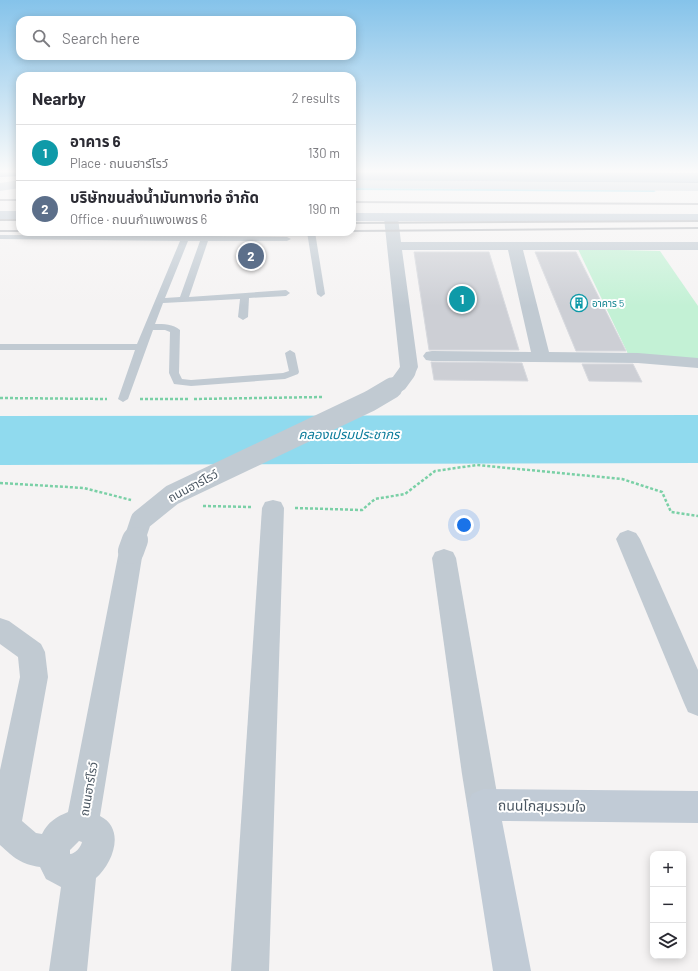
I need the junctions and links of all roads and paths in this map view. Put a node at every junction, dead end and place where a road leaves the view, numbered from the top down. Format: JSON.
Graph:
{"nodes":[{"id":1,"x":356,"y":218,"type":"edge"},
{"id":2,"x":391,"y":218,"type":"junction"},
{"id":3,"x":698,"y":218,"type":"edge"},
{"id":4,"x":205,"y":236,"type":"edge"},
{"id":5,"x":312,"y":236,"type":"edge"},
{"id":6,"x":0,"y":237,"type":"edge"},
{"id":7,"x":185,"y":239,"type":"junction"},
{"id":8,"x":287,"y":239,"type":"dead end"},
{"id":9,"x":514,"y":245,"type":"junction"},
{"id":10,"x":395,"y":246,"type":"junction"},
{"id":11,"x":698,"y":246,"type":"edge"},
{"id":12,"x":286,"y":293,"type":"dead end"},
{"id":13,"x":320,"y":294,"type":"dead end"},
{"id":14,"x":245,"y":295,"type":"junction"},
{"id":15,"x":184,"y":299,"type":"junction"},
{"id":16,"x":160,"y":301,"type":"junction"},
{"id":17,"x":243,"y":317,"type":"dead end"},
{"id":18,"x":149,"y":327,"type":"junction"},
{"id":19,"x":0,"y":347,"type":"edge"},
{"id":20,"x":141,"y":347,"type":"junction"},
{"id":21,"x":290,"y":353,"type":"dead end"},
{"id":22,"x":432,"y":356,"type":"dead end"},
{"id":23,"x":541,"y":356,"type":"junction"},
{"id":24,"x":698,"y":364,"type":"edge"},
{"id":25,"x":322,"y":397,"type":"dead end"},
{"id":26,"x":123,"y":399,"type":"dead end"},
{"id":27,"x":223,"y":399,"type":"dead end"},
{"id":28,"x":0,"y":483,"type":"edge"},
{"id":29,"x":137,"y":502,"type":"dead end"},
{"id":30,"x":200,"y":505,"type":"dead end"},
{"id":31,"x":273,"y":508,"type":"junction"},
{"id":32,"x":698,"y":516,"type":"edge"},
{"id":33,"x":628,"y":539,"type":"dead end"},
{"id":34,"x":444,"y":558,"type":"dead end"},
{"id":35,"x":0,"y":629,"type":"edge"},
{"id":36,"x":698,"y":703,"type":"edge"},
{"id":37,"x":483,"y":805,"type":"junction"},
{"id":38,"x":698,"y":807,"type":"edge"},
{"id":39,"x":66,"y":860,"type":"junction"},
{"id":40,"x":68,"y":971,"type":"edge"},
{"id":41,"x":250,"y":971,"type":"edge"},
{"id":42,"x":512,"y":971,"type":"edge"}],
"edges":[{"from":1,"to":2,"type":"main road"},
{"from":2,"to":3,"type":"main road"},
{"from":2,"to":10,"type":"street","name":"ถนนฮาร์โรว์"},
{"from":4,"to":7,"type":"lane"},
{"from":4,"to":8,"type":"lane"},
{"from":4,"to":15,"type":"lane"},
{"from":5,"to":13,"type":"lane"},
{"from":6,"to":7,"type":"lane"},
{"from":7,"to":16,"type":"lane"},
{"from":9,"to":10,"type":"street"},
{"from":9,"to":11,"type":"street"},
{"from":9,"to":23,"type":"street"},
{"from":10,"to":39,"type":"street","name":"ถนนฮาร์โรว์","bridge":true},
{"from":12,"to":14,"type":"lane"},
{"from":14,"to":15,"type":"lane"},
{"from":14,"to":17,"type":"lane"},
{"from":15,"to":16,"type":"lane"},
{"from":16,"to":18,"type":"lane"},
{"from":18,"to":20,"type":"lane"},
{"from":18,"to":21,"type":"lane"},
{"from":19,"to":20,"type":"lane"},
{"from":20,"to":26,"type":"lane"},
{"from":22,"to":23,"type":"street"},
{"from":23,"to":24,"type":"street"},
{"from":25,"to":27,"type":"path"},
{"from":28,"to":29,"type":"path"},
{"from":30,"to":31,"type":"path"},
{"from":31,"to":32,"type":"path"},
{"from":31,"to":41,"type":"street"},
{"from":33,"to":36,"type":"street"},
{"from":34,"to":37,"type":"street"},
{"from":35,"to":39,"type":"street"},
{"from":37,"to":38,"type":"main road","name":"ถนนโกสุมรวมใจ"},
{"from":37,"to":42,"type":"main road","name":"ถนนโกสุมรวมใจ"},
{"from":39,"to":40,"type":"street","name":"ถนนฮาร์โรว์"}]}
